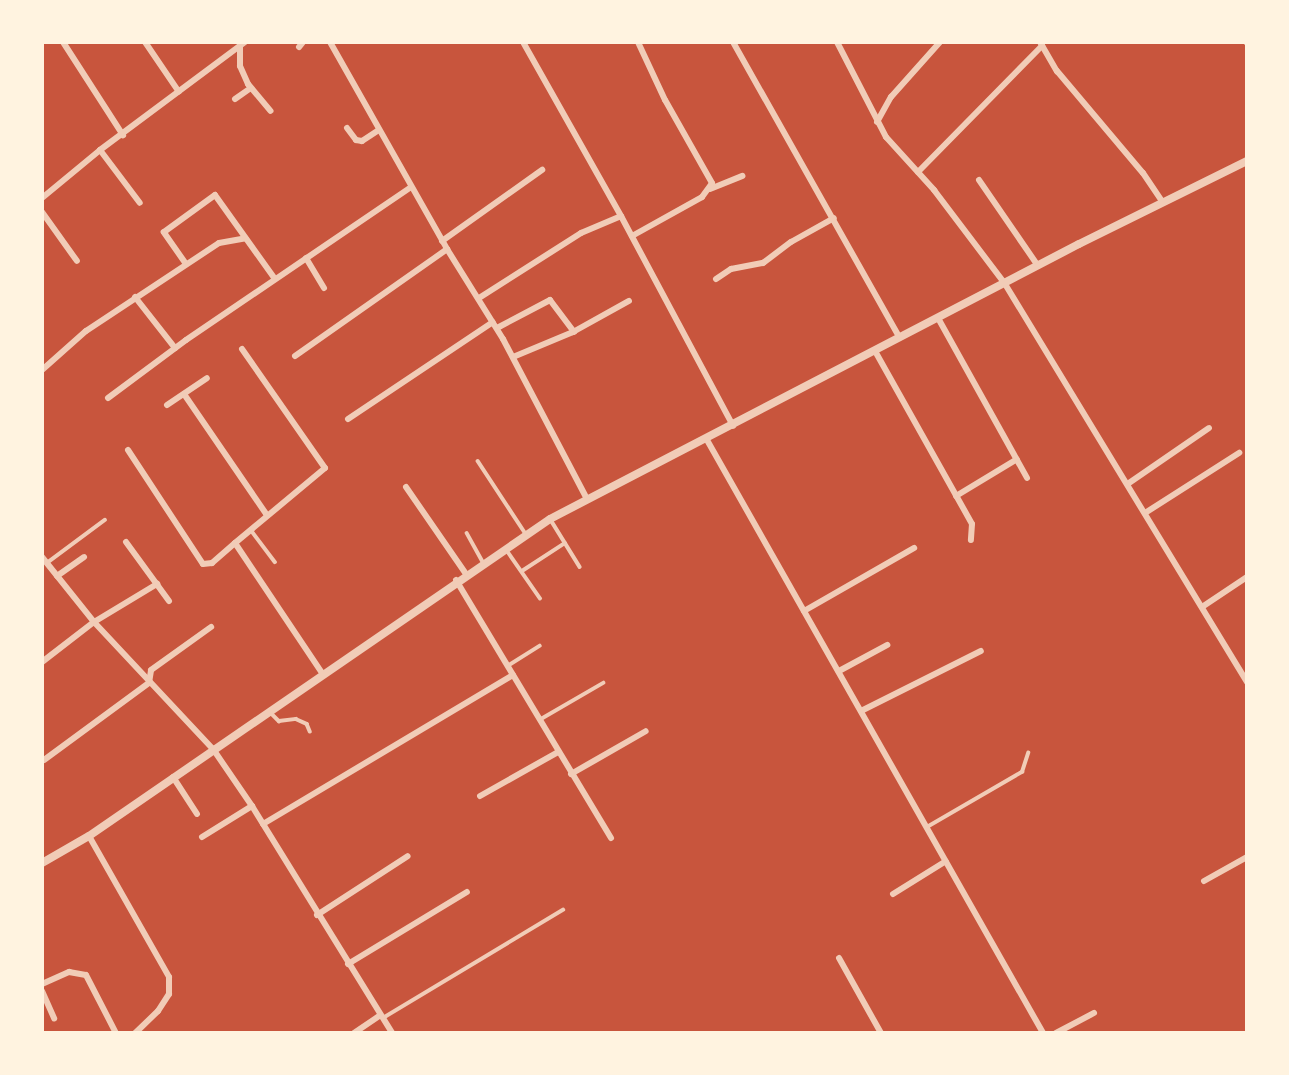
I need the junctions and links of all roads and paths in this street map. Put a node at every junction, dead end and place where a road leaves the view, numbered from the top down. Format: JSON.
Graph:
{"nodes":[{"id":1,"x":62,"y":42,"type":"edge"},
{"id":2,"x":145,"y":42,"type":"edge"},
{"id":3,"x":330,"y":42,"type":"edge"},
{"id":4,"x":523,"y":42,"type":"edge"},
{"id":5,"x":638,"y":42,"type":"edge"},
{"id":6,"x":733,"y":42,"type":"edge"},
{"id":7,"x":837,"y":42,"type":"edge"},
{"id":8,"x":940,"y":42,"type":"edge"},
{"id":9,"x":243,"y":44,"type":"edge"},
{"id":10,"x":1041,"y":44,"type":"edge"},
{"id":11,"x":251,"y":88,"type":"junction"},
{"id":12,"x":179,"y":92,"type":"junction"},
{"id":13,"x":235,"y":99,"type":"dead end"},
{"id":14,"x":271,"y":111,"type":"dead end"},
{"id":15,"x":877,"y":122,"type":"junction"},
{"id":16,"x":348,"y":128,"type":"dead end"},
{"id":17,"x":379,"y":130,"type":"junction"},
{"id":18,"x":122,"y":135,"type":"junction"},
{"id":19,"x":100,"y":150,"type":"junction"},
{"id":20,"x":1247,"y":161,"type":"edge"},
{"id":21,"x":542,"y":170,"type":"dead end"},
{"id":22,"x":918,"y":172,"type":"junction"},
{"id":23,"x":743,"y":176,"type":"dead end"},
{"id":24,"x":979,"y":180,"type":"dead end"},
{"id":25,"x":411,"y":187,"type":"junction"},
{"id":26,"x":710,"y":189,"type":"junction"},
{"id":27,"x":42,"y":198,"type":"edge"},
{"id":28,"x":140,"y":203,"type":"dead end"},
{"id":29,"x":1163,"y":203,"type":"junction"},
{"id":30,"x":42,"y":212,"type":"edge"},
{"id":31,"x":621,"y":216,"type":"junction"},
{"id":32,"x":834,"y":218,"type":"junction"},
{"id":33,"x":632,"y":236,"type":"junction"},
{"id":34,"x":246,"y":238,"type":"junction"},
{"id":35,"x":442,"y":241,"type":"junction"},
{"id":36,"x":447,"y":249,"type":"junction"},
{"id":37,"x":306,"y":258,"type":"junction"},
{"id":38,"x":76,"y":261,"type":"dead end"},
{"id":39,"x":186,"y":264,"type":"junction"},
{"id":40,"x":1038,"y":266,"type":"junction"},
{"id":41,"x":275,"y":279,"type":"junction"},
{"id":42,"x":716,"y":279,"type":"dead end"},
{"id":43,"x":1005,"y":284,"type":"junction"},
{"id":44,"x":324,"y":288,"type":"dead end"},
{"id":45,"x":135,"y":298,"type":"junction"},
{"id":46,"x":479,"y":298,"type":"junction"},
{"id":47,"x":629,"y":301,"type":"dead end"},
{"id":48,"x":938,"y":318,"type":"junction"},
{"id":49,"x":495,"y":325,"type":"junction"},
{"id":50,"x":574,"y":331,"type":"junction"},
{"id":51,"x":899,"y":337,"type":"junction"},
{"id":52,"x":176,"y":348,"type":"junction"},
{"id":53,"x":242,"y":349,"type":"dead end"},
{"id":54,"x":875,"y":351,"type":"junction"},
{"id":55,"x":295,"y":356,"type":"dead end"},
{"id":56,"x":513,"y":357,"type":"junction"},
{"id":57,"x":42,"y":370,"type":"edge"},
{"id":58,"x":207,"y":377,"type":"dead end"},
{"id":59,"x":184,"y":394,"type":"junction"},
{"id":60,"x":108,"y":398,"type":"dead end"},
{"id":61,"x":167,"y":404,"type":"dead end"},
{"id":62,"x":348,"y":419,"type":"dead end"},
{"id":63,"x":733,"y":426,"type":"junction"},
{"id":64,"x":1209,"y":428,"type":"dead end"},
{"id":65,"x":707,"y":440,"type":"junction"},
{"id":66,"x":128,"y":450,"type":"dead end"},
{"id":67,"x":1239,"y":453,"type":"dead end"},
{"id":68,"x":1017,"y":459,"type":"junction"},
{"id":69,"x":478,"y":461,"type":"dead end"},
{"id":70,"x":1027,"y":478,"type":"dead end"},
{"id":71,"x":1129,"y":483,"type":"junction"},
{"id":72,"x":407,"y":487,"type":"dead end"},
{"id":73,"x":956,"y":496,"type":"junction"},
{"id":74,"x":587,"y":499,"type":"junction"},
{"id":75,"x":1145,"y":513,"type":"junction"},
{"id":76,"x":267,"y":515,"type":"junction"},
{"id":77,"x":550,"y":519,"type":"junction"},
{"id":78,"x":105,"y":520,"type":"dead end"},
{"id":79,"x":251,"y":530,"type":"junction"},
{"id":80,"x":467,"y":533,"type":"dead end"},
{"id":81,"x":526,"y":534,"type":"junction"},
{"id":82,"x":971,"y":540,"type":"dead end"},
{"id":83,"x":126,"y":542,"type":"dead end"},
{"id":84,"x":235,"y":543,"type":"junction"},
{"id":85,"x":565,"y":543,"type":"junction"},
{"id":86,"x":505,"y":548,"type":"junction"},
{"id":87,"x":914,"y":548,"type":"dead end"},
{"id":88,"x":84,"y":556,"type":"dead end"},
{"id":89,"x":42,"y":557,"type":"edge"},
{"id":90,"x":275,"y":562,"type":"dead end"},
{"id":91,"x":483,"y":562,"type":"junction"},
{"id":92,"x":47,"y":563,"type":"junction"},
{"id":93,"x":580,"y":567,"type":"dead end"},
{"id":94,"x":522,"y":571,"type":"junction"},
{"id":95,"x":466,"y":574,"type":"junction"},
{"id":96,"x":57,"y":576,"type":"junction"},
{"id":97,"x":1247,"y":576,"type":"edge"},
{"id":98,"x":456,"y":580,"type":"junction"},
{"id":99,"x":157,"y":584,"type":"junction"},
{"id":100,"x":540,"y":597,"type":"dead end"},
{"id":101,"x":169,"y":601,"type":"dead end"},
{"id":102,"x":1202,"y":607,"type":"junction"},
{"id":103,"x":804,"y":611,"type":"junction"},
{"id":104,"x":94,"y":622,"type":"junction"},
{"id":105,"x":211,"y":626,"type":"dead end"},
{"id":106,"x":887,"y":645,"type":"dead end"},
{"id":107,"x":540,"y":646,"type":"dead end"},
{"id":108,"x":981,"y":651,"type":"dead end"},
{"id":109,"x":42,"y":663,"type":"edge"},
{"id":110,"x":508,"y":666,"type":"junction"},
{"id":111,"x":839,"y":671,"type":"junction"},
{"id":112,"x":323,"y":673,"type":"junction"},
{"id":113,"x":513,"y":675,"type":"junction"},
{"id":114,"x":1247,"y":682,"type":"edge"},
{"id":115,"x":149,"y":683,"type":"junction"},
{"id":116,"x":603,"y":683,"type":"dead end"},
{"id":117,"x":268,"y":711,"type":"junction"},
{"id":118,"x":861,"y":711,"type":"junction"},
{"id":119,"x":539,"y":721,"type":"junction"},
{"id":120,"x":310,"y":731,"type":"dead end"},
{"id":121,"x":646,"y":731,"type":"dead end"},
{"id":122,"x":213,"y":749,"type":"junction"},
{"id":123,"x":558,"y":752,"type":"junction"},
{"id":124,"x":1028,"y":753,"type":"dead end"},
{"id":125,"x":44,"y":760,"type":"dead end"},
{"id":126,"x":571,"y":774,"type":"junction"},
{"id":127,"x":173,"y":777,"type":"junction"},
{"id":128,"x":481,"y":796,"type":"dead end"},
{"id":129,"x":252,"y":806,"type":"junction"},
{"id":130,"x":197,"y":814,"type":"dead end"},
{"id":131,"x":263,"y":824,"type":"junction"},
{"id":132,"x":927,"y":827,"type":"junction"},
{"id":133,"x":89,"y":836,"type":"junction"},
{"id":134,"x":202,"y":837,"type":"dead end"},
{"id":135,"x":611,"y":838,"type":"dead end"},
{"id":136,"x":408,"y":856,"type":"dead end"},
{"id":137,"x":1247,"y":858,"type":"edge"},
{"id":138,"x":946,"y":861,"type":"junction"},
{"id":139,"x":42,"y":863,"type":"edge"},
{"id":140,"x":1204,"y":881,"type":"dead end"},
{"id":141,"x":467,"y":892,"type":"dead end"},
{"id":142,"x":893,"y":894,"type":"dead end"},
{"id":143,"x":563,"y":910,"type":"dead end"},
{"id":144,"x":317,"y":915,"type":"junction"},
{"id":145,"x":839,"y":958,"type":"dead end"},
{"id":146,"x":348,"y":964,"type":"junction"},
{"id":147,"x":42,"y":984,"type":"edge"},
{"id":148,"x":42,"y":991,"type":"edge"},
{"id":149,"x":1094,"y":1013,"type":"dead end"},
{"id":150,"x":382,"y":1017,"type":"junction"},
{"id":151,"x":54,"y":1018,"type":"dead end"},
{"id":152,"x":116,"y":1033,"type":"edge"},
{"id":153,"x":135,"y":1033,"type":"edge"},
{"id":154,"x":354,"y":1033,"type":"edge"},
{"id":155,"x":392,"y":1033,"type":"edge"},
{"id":156,"x":881,"y":1033,"type":"edge"},
{"id":157,"x":1043,"y":1033,"type":"edge"},
{"id":158,"x":1056,"y":1033,"type":"edge"}],
"edges":[{"from":1,"to":18,"type":"street"},
{"from":2,"to":12,"type":"street"},
{"from":3,"to":17,"type":"street"},
{"from":4,"to":31,"type":"street"},
{"from":5,"to":26,"type":"street"},
{"from":6,"to":32,"type":"street"},
{"from":7,"to":15,"type":"street"},
{"from":8,"to":15,"type":"street"},
{"from":9,"to":11,"type":"street"},
{"from":9,"to":12,"type":"street"},
{"from":10,"to":22,"type":"street"},
{"from":10,"to":29,"type":"street"},
{"from":11,"to":13,"type":"street"},
{"from":11,"to":14,"type":"street"},
{"from":12,"to":18,"type":"street"},
{"from":15,"to":22,"type":"street"},
{"from":16,"to":17,"type":"street"},
{"from":17,"to":25,"type":"street"},
{"from":18,"to":19,"type":"street"},
{"from":19,"to":27,"type":"street"},
{"from":19,"to":28,"type":"street"},
{"from":20,"to":29,"type":"street"},
{"from":21,"to":35,"type":"street"},
{"from":22,"to":43,"type":"street"},
{"from":23,"to":26,"type":"street"},
{"from":24,"to":40,"type":"street"},
{"from":25,"to":35,"type":"street"},
{"from":25,"to":37,"type":"street"},
{"from":26,"to":33,"type":"street"},
{"from":29,"to":40,"type":"street"},
{"from":30,"to":38,"type":"street"},
{"from":31,"to":33,"type":"street"},
{"from":31,"to":46,"type":"street"},
{"from":32,"to":42,"type":"street"},
{"from":32,"to":51,"type":"street"},
{"from":33,"to":63,"type":"street"},
{"from":34,"to":39,"type":"street"},
{"from":34,"to":39,"type":"street"},
{"from":34,"to":41,"type":"street"},
{"from":35,"to":36,"type":"street"},
{"from":36,"to":46,"type":"street"},
{"from":36,"to":55,"type":"street"},
{"from":37,"to":41,"type":"street"},
{"from":37,"to":44,"type":"street"},
{"from":39,"to":45,"type":"street"},
{"from":40,"to":43,"type":"street"},
{"from":41,"to":52,"type":"street"},
{"from":43,"to":48,"type":"street"},
{"from":43,"to":71,"type":"street"},
{"from":45,"to":52,"type":"street"},
{"from":45,"to":57,"type":"street"},
{"from":46,"to":49,"type":"street"},
{"from":47,"to":50,"type":"street"},
{"from":48,"to":51,"type":"street"},
{"from":48,"to":68,"type":"street"},
{"from":49,"to":50,"type":"street"},
{"from":49,"to":56,"type":"street"},
{"from":49,"to":62,"type":"street"},
{"from":50,"to":56,"type":"street"},
{"from":51,"to":54,"type":"street"},
{"from":52,"to":60,"type":"street"},
{"from":53,"to":76,"type":"street"},
{"from":54,"to":63,"type":"street"},
{"from":54,"to":73,"type":"street"},
{"from":56,"to":74,"type":"street"},
{"from":58,"to":59,"type":"street"},
{"from":59,"to":61,"type":"street"},
{"from":59,"to":76,"type":"street"},
{"from":63,"to":65,"type":"street"},
{"from":64,"to":71,"type":"street"},
{"from":65,"to":74,"type":"street"},
{"from":65,"to":103,"type":"street"},
{"from":66,"to":84,"type":"street"},
{"from":67,"to":75,"type":"street"},
{"from":68,"to":70,"type":"street"},
{"from":68,"to":73,"type":"street"},
{"from":69,"to":81,"type":"lane"},
{"from":71,"to":75,"type":"street"},
{"from":72,"to":95,"type":"street"},
{"from":73,"to":82,"type":"street"},
{"from":74,"to":77,"type":"street"},
{"from":75,"to":102,"type":"street"},
{"from":76,"to":79,"type":"street"},
{"from":77,"to":81,"type":"street"},
{"from":77,"to":85,"type":"lane"},
{"from":78,"to":92,"type":"lane"},
{"from":79,"to":84,"type":"street"},
{"from":79,"to":90,"type":"lane"},
{"from":80,"to":91,"type":"lane"},
{"from":81,"to":86,"type":"street"},
{"from":83,"to":99,"type":"street"},
{"from":84,"to":112,"type":"street"},
{"from":85,"to":93,"type":"lane"},
{"from":85,"to":94,"type":"lane"},
{"from":86,"to":91,"type":"street"},
{"from":86,"to":94,"type":"lane"},
{"from":87,"to":103,"type":"street"},
{"from":88,"to":96,"type":"street"},
{"from":89,"to":92,"type":"street"},
{"from":91,"to":95,"type":"street"},
{"from":92,"to":96,"type":"street"},
{"from":94,"to":100,"type":"lane"},
{"from":95,"to":98,"type":"street"},
{"from":96,"to":104,"type":"street"},
{"from":97,"to":102,"type":"street"},
{"from":98,"to":110,"type":"street"},
{"from":98,"to":112,"type":"street"},
{"from":99,"to":101,"type":"street"},
{"from":99,"to":104,"type":"street"},
{"from":102,"to":114,"type":"street"},
{"from":103,"to":111,"type":"street"},
{"from":104,"to":109,"type":"street"},
{"from":104,"to":115,"type":"street"},
{"from":105,"to":115,"type":"street"},
{"from":106,"to":111,"type":"street"},
{"from":107,"to":110,"type":"lane"},
{"from":108,"to":118,"type":"street"},
{"from":110,"to":113,"type":"street"},
{"from":111,"to":118,"type":"street"},
{"from":112,"to":117,"type":"street"},
{"from":113,"to":119,"type":"street"},
{"from":113,"to":131,"type":"street"},
{"from":115,"to":122,"type":"street"},
{"from":115,"to":125,"type":"street"},
{"from":116,"to":119,"type":"lane"},
{"from":117,"to":120,"type":"lane"},
{"from":117,"to":122,"type":"street"},
{"from":118,"to":132,"type":"street"},
{"from":119,"to":123,"type":"street"},
{"from":121,"to":126,"type":"street"},
{"from":122,"to":127,"type":"street"},
{"from":122,"to":129,"type":"street"},
{"from":123,"to":126,"type":"street"},
{"from":123,"to":128,"type":"street"},
{"from":124,"to":132,"type":"lane"},
{"from":126,"to":135,"type":"street"},
{"from":127,"to":130,"type":"street"},
{"from":127,"to":133,"type":"street"},
{"from":129,"to":131,"type":"street"},
{"from":129,"to":134,"type":"street"},
{"from":131,"to":144,"type":"street"},
{"from":132,"to":138,"type":"street"},
{"from":133,"to":139,"type":"street"},
{"from":133,"to":153,"type":"street"},
{"from":136,"to":144,"type":"street"},
{"from":137,"to":140,"type":"street"},
{"from":138,"to":142,"type":"street"},
{"from":138,"to":157,"type":"street"},
{"from":141,"to":146,"type":"street"},
{"from":143,"to":150,"type":"lane"},
{"from":144,"to":146,"type":"street"},
{"from":145,"to":156,"type":"street"},
{"from":146,"to":150,"type":"street"},
{"from":147,"to":152,"type":"street"},
{"from":148,"to":151,"type":"street"},
{"from":149,"to":158,"type":"street"},
{"from":150,"to":154,"type":"street"},
{"from":150,"to":155,"type":"street"}]}
